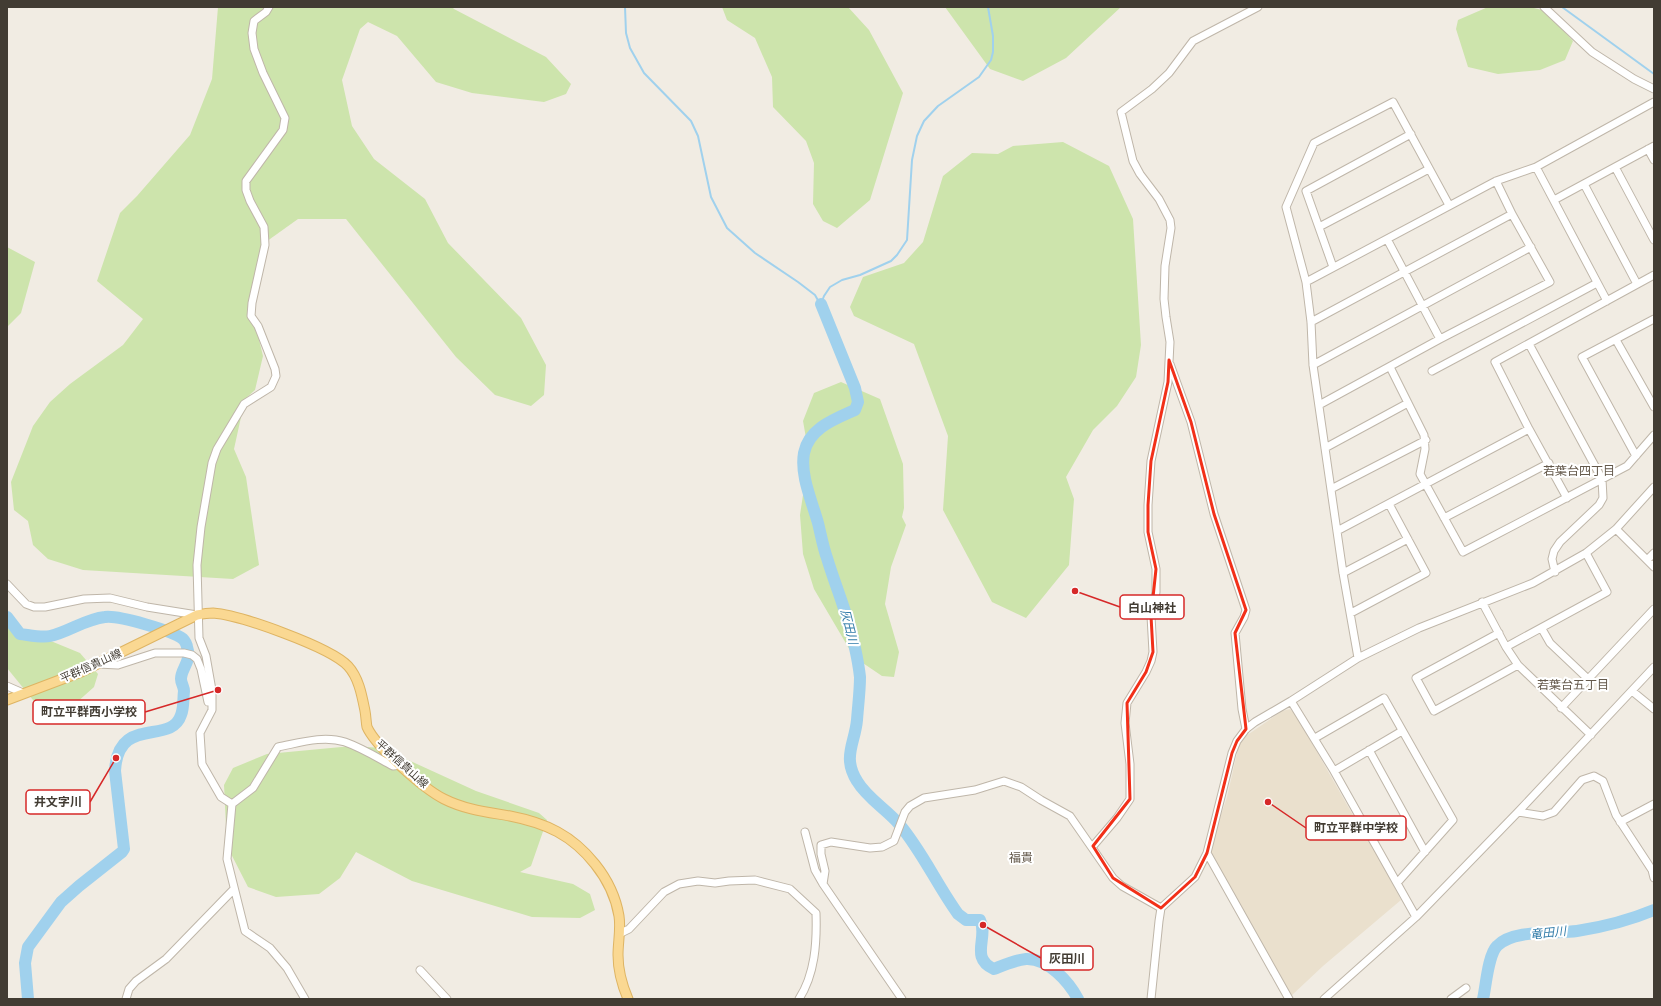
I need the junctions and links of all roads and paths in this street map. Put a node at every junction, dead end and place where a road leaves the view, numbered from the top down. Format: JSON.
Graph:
{"nodes":[{"id":1,"x":269,"y":7,"type":"edge"},
{"id":2,"x":1258,"y":7,"type":"edge"},
{"id":3,"x":1544,"y":7,"type":"edge"},
{"id":4,"x":1654,"y":89,"type":"edge"},
{"id":5,"x":1654,"y":102,"type":"edge"},
{"id":6,"x":1411,"y":134,"type":"junction"},
{"id":7,"x":1651,"y":147,"type":"edge"},
{"id":8,"x":1654,"y":160,"type":"edge"},
{"id":9,"x":1536,"y":167,"type":"junction"},
{"id":10,"x":1615,"y":167,"type":"junction"},
{"id":11,"x":1429,"y":169,"type":"junction"},
{"id":12,"x":1496,"y":181,"type":"junction"},
{"id":13,"x":1584,"y":184,"type":"junction"},
{"id":14,"x":1554,"y":200,"type":"junction"},
{"id":15,"x":1449,"y":205,"type":"junction"},
{"id":16,"x":1512,"y":214,"type":"junction"},
{"id":17,"x":1319,"y":227,"type":"junction"},
{"id":18,"x":1387,"y":239,"type":"junction"},
{"id":19,"x":1654,"y":240,"type":"edge"},
{"id":20,"x":1531,"y":248,"type":"junction"},
{"id":21,"x":1333,"y":267,"type":"junction"},
{"id":22,"x":1405,"y":272,"type":"junction"},
{"id":23,"x":1654,"y":275,"type":"edge"},
{"id":24,"x":1306,"y":282,"type":"junction"},
{"id":25,"x":1597,"y":283,"type":"junction"},
{"id":26,"x":1638,"y":284,"type":"junction"},
{"id":27,"x":1607,"y":301,"type":"junction"},
{"id":28,"x":1422,"y":306,"type":"junction"},
{"id":29,"x":1654,"y":319,"type":"edge"},
{"id":30,"x":1311,"y":322,"type":"junction"},
{"id":31,"x":1440,"y":339,"type":"junction"},
{"id":32,"x":1616,"y":340,"type":"junction"},
{"id":33,"x":1529,"y":344,"type":"junction"},
{"id":34,"x":1169,"y":360,"type":"junction"},
{"id":35,"x":1313,"y":364,"type":"junction"},
{"id":36,"x":1390,"y":367,"type":"junction"},
{"id":37,"x":1432,"y":370,"type":"dead end"},
{"id":38,"x":1408,"y":403,"type":"junction"},
{"id":39,"x":1319,"y":405,"type":"junction"},
{"id":40,"x":1654,"y":406,"type":"edge"},
{"id":41,"x":1529,"y":429,"type":"junction"},
{"id":42,"x":1654,"y":435,"type":"edge"},
{"id":43,"x":1426,"y":440,"type":"junction"},
{"id":44,"x":1326,"y":448,"type":"junction"},
{"id":45,"x":1636,"y":456,"type":"junction"},
{"id":46,"x":1549,"y":463,"type":"junction"},
{"id":47,"x":1602,"y":479,"type":"junction"},
{"id":48,"x":1425,"y":484,"type":"junction"},
{"id":49,"x":1654,"y":487,"type":"edge"},
{"id":50,"x":1331,"y":489,"type":"junction"},
{"id":51,"x":1567,"y":498,"type":"junction"},
{"id":52,"x":1388,"y":504,"type":"junction"},
{"id":53,"x":1444,"y":518,"type":"junction"},
{"id":54,"x":1616,"y":529,"type":"junction"},
{"id":55,"x":1337,"y":531,"type":"junction"},
{"id":56,"x":1408,"y":539,"type":"junction"},
{"id":57,"x":1586,"y":553,"type":"junction"},
{"id":58,"x":1654,"y":553,"type":"edge"},
{"id":59,"x":1647,"y":560,"type":"junction"},
{"id":60,"x":1654,"y":566,"type":"edge"},
{"id":61,"x":1555,"y":572,"type":"junction"},
{"id":62,"x":1343,"y":573,"type":"junction"},
{"id":63,"x":7,"y":584,"type":"edge"},
{"id":64,"x":1482,"y":602,"type":"junction"},
{"id":65,"x":1654,"y":609,"type":"edge"},
{"id":66,"x":1351,"y":613,"type":"junction"},
{"id":67,"x":197,"y":615,"type":"junction"},
{"id":68,"x":1542,"y":628,"type":"junction"},
{"id":69,"x":1499,"y":633,"type":"junction"},
{"id":70,"x":1506,"y":647,"type":"junction"},
{"id":71,"x":1358,"y":658,"type":"junction"},
{"id":72,"x":98,"y":664,"type":"junction"},
{"id":73,"x":1518,"y":665,"type":"junction"},
{"id":74,"x":1654,"y":667,"type":"edge"},
{"id":75,"x":1588,"y":679,"type":"junction"},
{"id":76,"x":7,"y":686,"type":"edge"},
{"id":77,"x":1632,"y":691,"type":"junction"},
{"id":78,"x":23,"y":693,"type":"junction"},
{"id":79,"x":7,"y":700,"type":"edge"},
{"id":80,"x":1291,"y":701,"type":"junction"},
{"id":81,"x":1561,"y":708,"type":"junction"},
{"id":82,"x":1654,"y":709,"type":"edge"},
{"id":83,"x":209,"y":716,"type":"junction"},
{"id":84,"x":1246,"y":729,"type":"junction"},
{"id":85,"x":1402,"y":730,"type":"junction"},
{"id":86,"x":1591,"y":735,"type":"junction"},
{"id":87,"x":1315,"y":738,"type":"junction"},
{"id":88,"x":1369,"y":750,"type":"junction"},
{"id":89,"x":401,"y":765,"type":"junction"},
{"id":90,"x":1334,"y":771,"type":"junction"},
{"id":91,"x":232,"y":804,"type":"junction"},
{"id":92,"x":1654,"y":804,"type":"edge"},
{"id":93,"x":1518,"y":812,"type":"junction"},
{"id":94,"x":1620,"y":822,"type":"junction"},
{"id":95,"x":805,"y":832,"type":"dead end"},
{"id":96,"x":1093,"y":846,"type":"junction"},
{"id":97,"x":1207,"y":852,"type":"junction"},
{"id":98,"x":1425,"y":852,"type":"junction"},
{"id":99,"x":1654,"y":878,"type":"edge"},
{"id":100,"x":1397,"y":883,"type":"junction"},
{"id":101,"x":823,"y":884,"type":"junction"},
{"id":102,"x":234,"y":889,"type":"junction"},
{"id":103,"x":1161,"y":908,"type":"junction"},
{"id":104,"x":1416,"y":916,"type":"junction"},
{"id":105,"x":619,"y":934,"type":"junction"},
{"id":106,"x":420,"y":970,"type":"dead end"},
{"id":107,"x":1466,"y":988,"type":"dead end"},
{"id":108,"x":126,"y":999,"type":"edge"},
{"id":109,"x":305,"y":999,"type":"edge"},
{"id":110,"x":447,"y":999,"type":"edge"},
{"id":111,"x":628,"y":999,"type":"edge"},
{"id":112,"x":799,"y":999,"type":"edge"},
{"id":113,"x":902,"y":999,"type":"edge"},
{"id":114,"x":1151,"y":999,"type":"edge"},
{"id":115,"x":1289,"y":999,"type":"edge"},
{"id":116,"x":1324,"y":999,"type":"edge"},
{"id":117,"x":1451,"y":999,"type":"edge"}],
"edges":[{"from":1,"to":67,"type":"street"},
{"from":2,"to":34,"type":"street"},
{"from":3,"to":4,"type":"street"},
{"from":5,"to":9,"type":"street"},
{"from":6,"to":11,"type":"street"},
{"from":6,"to":17,"type":"street"},
{"from":6,"to":24,"type":"street"},
{"from":7,"to":8,"type":"street"},
{"from":7,"to":10,"type":"street"},
{"from":9,"to":12,"type":"street"},
{"from":9,"to":14,"type":"street"},
{"from":10,"to":13,"type":"street"},
{"from":10,"to":19,"type":"street"},
{"from":11,"to":15,"type":"street"},
{"from":11,"to":17,"type":"street"},
{"from":12,"to":15,"type":"street"},
{"from":12,"to":16,"type":"street"},
{"from":13,"to":14,"type":"street"},
{"from":13,"to":26,"type":"street"},
{"from":14,"to":25,"type":"street"},
{"from":15,"to":18,"type":"street"},
{"from":16,"to":20,"type":"street"},
{"from":16,"to":22,"type":"street"},
{"from":17,"to":21,"type":"street"},
{"from":18,"to":21,"type":"street"},
{"from":18,"to":22,"type":"street"},
{"from":20,"to":28,"type":"street"},
{"from":20,"to":31,"type":"street"},
{"from":21,"to":24,"type":"street"},
{"from":22,"to":28,"type":"street"},
{"from":22,"to":30,"type":"street"},
{"from":23,"to":26,"type":"street"},
{"from":24,"to":30,"type":"street"},
{"from":25,"to":27,"type":"street"},
{"from":25,"to":37,"type":"street"},
{"from":26,"to":27,"type":"street"},
{"from":27,"to":33,"type":"street"},
{"from":28,"to":31,"type":"street"},
{"from":28,"to":35,"type":"street"},
{"from":29,"to":32,"type":"street"},
{"from":30,"to":35,"type":"street"},
{"from":31,"to":36,"type":"street"},
{"from":32,"to":40,"type":"street"},
{"from":32,"to":45,"type":"street"},
{"from":33,"to":41,"type":"street"},
{"from":33,"to":47,"type":"street"},
{"from":34,"to":84,"type":"street"},
{"from":34,"to":96,"type":"street"},
{"from":35,"to":39,"type":"street"},
{"from":36,"to":38,"type":"street"},
{"from":36,"to":39,"type":"street"},
{"from":38,"to":43,"type":"street"},
{"from":38,"to":44,"type":"street"},
{"from":39,"to":44,"type":"street"},
{"from":41,"to":46,"type":"street"},
{"from":41,"to":48,"type":"street"},
{"from":42,"to":45,"type":"street"},
{"from":43,"to":48,"type":"street"},
{"from":43,"to":50,"type":"street"},
{"from":44,"to":50,"type":"street"},
{"from":45,"to":47,"type":"street"},
{"from":46,"to":51,"type":"street"},
{"from":46,"to":53,"type":"street"},
{"from":47,"to":51,"type":"street"},
{"from":47,"to":61,"type":"street"},
{"from":48,"to":52,"type":"street"},
{"from":48,"to":53,"type":"street"},
{"from":49,"to":54,"type":"street"},
{"from":50,"to":55,"type":"street"},
{"from":51,"to":53,"type":"street"},
{"from":52,"to":55,"type":"street"},
{"from":52,"to":56,"type":"street"},
{"from":54,"to":57,"type":"street"},
{"from":54,"to":59,"type":"street"},
{"from":55,"to":62,"type":"street"},
{"from":56,"to":62,"type":"street"},
{"from":56,"to":66,"type":"street"},
{"from":57,"to":61,"type":"street"},
{"from":57,"to":68,"type":"street"},
{"from":58,"to":59,"type":"street"},
{"from":59,"to":60,"type":"street"},
{"from":61,"to":64,"type":"street"},
{"from":62,"to":66,"type":"street"},
{"from":63,"to":67,"type":"street"},
{"from":64,"to":69,"type":"street"},
{"from":64,"to":71,"type":"street"},
{"from":65,"to":75,"type":"street"},
{"from":66,"to":71,"type":"street"},
{"from":67,"to":72,"type":"main road","name":"平群信貴山線"},
{"from":67,"to":83,"type":"street"},
{"from":67,"to":89,"type":"main road","name":"平群信貴山線"},
{"from":68,"to":70,"type":"street"},
{"from":68,"to":75,"type":"street"},
{"from":69,"to":70,"type":"street"},
{"from":69,"to":73,"type":"street"},
{"from":70,"to":73,"type":"street"},
{"from":71,"to":80,"type":"street"},
{"from":72,"to":78,"type":"main road","name":"平群信貴山線"},
{"from":72,"to":83,"type":"street"},
{"from":73,"to":81,"type":"street"},
{"from":74,"to":77,"type":"street"},
{"from":75,"to":81,"type":"street"},
{"from":76,"to":78,"type":"street"},
{"from":77,"to":82,"type":"street"},
{"from":77,"to":86,"type":"street"},
{"from":78,"to":79,"type":"main road","name":"平群信貴山線"},
{"from":80,"to":84,"type":"street"},
{"from":80,"to":87,"type":"street"},
{"from":81,"to":86,"type":"street"},
{"from":83,"to":91,"type":"street"},
{"from":84,"to":97,"type":"street"},
{"from":85,"to":87,"type":"street"},
{"from":85,"to":88,"type":"street"},
{"from":85,"to":98,"type":"street"},
{"from":86,"to":93,"type":"street"},
{"from":87,"to":90,"type":"street"},
{"from":88,"to":90,"type":"street"},
{"from":88,"to":98,"type":"street"},
{"from":89,"to":91,"type":"street"},
{"from":89,"to":105,"type":"main road","name":"平群信貴山線"},
{"from":90,"to":100,"type":"street"},
{"from":91,"to":102,"type":"street"},
{"from":92,"to":94,"type":"street"},
{"from":93,"to":94,"type":"street"},
{"from":93,"to":104,"type":"street"},
{"from":94,"to":99,"type":"street"},
{"from":95,"to":101,"type":"street"},
{"from":96,"to":101,"type":"street"},
{"from":96,"to":103,"type":"street"},
{"from":97,"to":103,"type":"street"},
{"from":97,"to":115,"type":"street"},
{"from":98,"to":100,"type":"street"},
{"from":100,"to":104,"type":"street"},
{"from":101,"to":113,"type":"street"},
{"from":102,"to":108,"type":"street"},
{"from":102,"to":109,"type":"street"},
{"from":103,"to":114,"type":"street"},
{"from":104,"to":116,"type":"street"},
{"from":105,"to":111,"type":"main road","name":"平群信貴山線"},
{"from":105,"to":112,"type":"street"},
{"from":106,"to":110,"type":"street"},
{"from":107,"to":117,"type":"street"}]}
